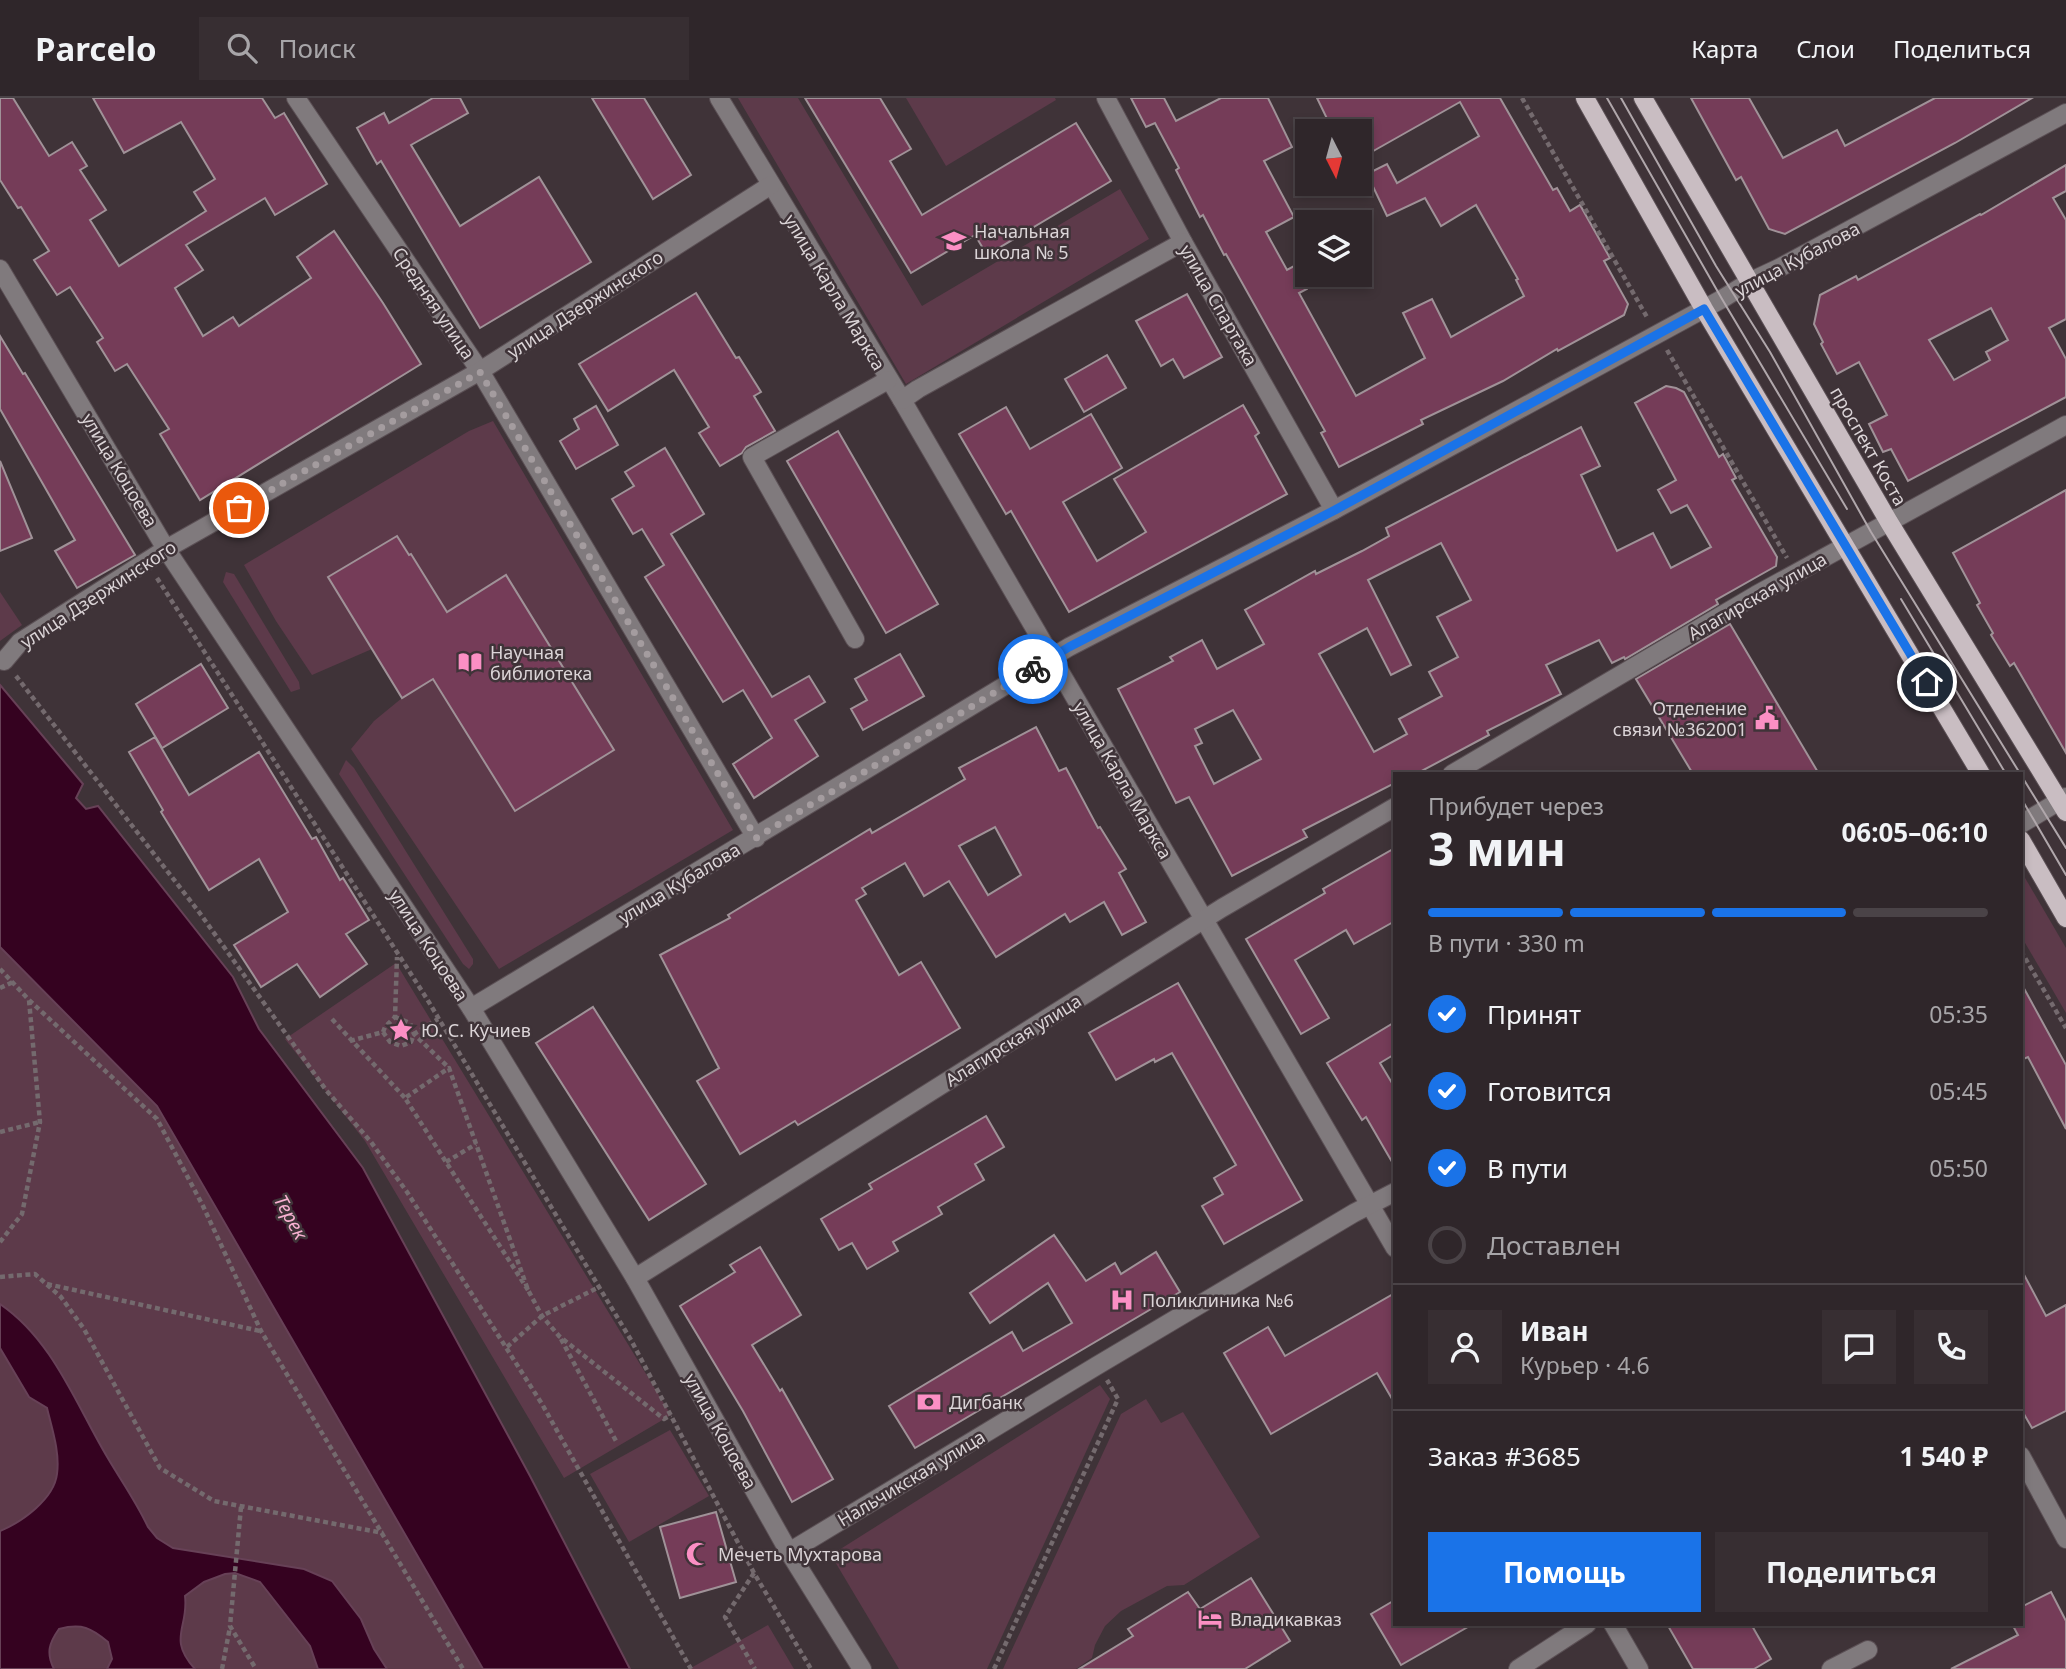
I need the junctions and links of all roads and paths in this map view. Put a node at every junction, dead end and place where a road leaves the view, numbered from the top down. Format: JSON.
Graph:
{"nodes":[{"id":1,"x":296,"y":98,"type":"edge"},
{"id":2,"x":719,"y":98,"type":"edge"},
{"id":3,"x":1106,"y":98,"type":"edge"},
{"id":4,"x":1522,"y":98,"type":"edge"},
{"id":5,"x":1585,"y":98,"type":"edge"},
{"id":6,"x":1643,"y":98,"type":"edge"},
{"id":7,"x":2066,"y":113,"type":"edge"},
{"id":8,"x":771,"y":186,"type":"junction"},
{"id":9,"x":1183,"y":242,"type":"junction"},
{"id":10,"x":0,"y":269,"type":"edge"},
{"id":11,"x":1749,"y":282,"type":"junction"},
{"id":12,"x":1704,"y":309,"type":"junction"},
{"id":13,"x":1656,"y":335,"type":"junction"},
{"id":14,"x":480,"y":372,"type":"junction"},
{"id":15,"x":888,"y":380,"type":"junction"},
{"id":16,"x":902,"y":400,"type":"junction"},
{"id":17,"x":2066,"y":425,"type":"edge"},
{"id":18,"x":1335,"y":510,"type":"junction"},
{"id":19,"x":1889,"y":522,"type":"junction"},
{"id":20,"x":1845,"y":546,"type":"junction"},
{"id":21,"x":166,"y":549,"type":"junction"},
{"id":22,"x":146,"y":562,"type":"junction"},
{"id":23,"x":1789,"y":562,"type":"dead end"},
{"id":24,"x":855,"y":639,"type":"dead end"},
{"id":25,"x":1052,"y":658,"type":"junction"},
{"id":26,"x":4,"y":661,"type":"joint"},
{"id":27,"x":1455,"y":772,"type":"edge"},
{"id":28,"x":1980,"y":772,"type":"edge"},
{"id":29,"x":2064,"y":803,"type":"edge"},
{"id":30,"x":1393,"y":808,"type":"edge"},
{"id":31,"x":2023,"y":823,"type":"edge"},
{"id":32,"x":756,"y":838,"type":"junction"},
{"id":33,"x":2023,"y":843,"type":"edge"},
{"id":34,"x":2066,"y":918,"type":"edge"},
{"id":35,"x":1204,"y":920,"type":"junction"},
{"id":36,"x":2023,"y":954,"type":"edge"},
{"id":37,"x":398,"y":955,"type":"junction"},
{"id":38,"x":0,"y":969,"type":"edge"},
{"id":39,"x":13,"y":982,"type":"junction"},
{"id":40,"x":0,"y":988,"type":"edge"},
{"id":41,"x":434,"y":993,"type":"dead end"},
{"id":42,"x":427,"y":999,"type":"junction"},
{"id":43,"x":29,"y":1000,"type":"junction"},
{"id":44,"x":471,"y":1008,"type":"junction"},
{"id":45,"x":395,"y":1017,"type":"junction"},
{"id":46,"x":331,"y":1019,"type":"dead end"},
{"id":47,"x":438,"y":1019,"type":"junction"},
{"id":48,"x":2066,"y":1028,"type":"edge"},
{"id":49,"x":383,"y":1032,"type":"junction"},
{"id":50,"x":414,"y":1034,"type":"junction"},
{"id":51,"x":350,"y":1041,"type":"junction"},
{"id":52,"x":449,"y":1068,"type":"junction"},
{"id":53,"x":405,"y":1098,"type":"junction"},
{"id":54,"x":40,"y":1122,"type":"junction"},
{"id":55,"x":0,"y":1132,"type":"edge"},
{"id":56,"x":476,"y":1144,"type":"junction"},
{"id":57,"x":446,"y":1163,"type":"junction"},
{"id":58,"x":1393,"y":1193,"type":"edge"},
{"id":59,"x":1370,"y":1206,"type":"junction"},
{"id":60,"x":0,"y":1242,"type":"edge"},
{"id":61,"x":1393,"y":1245,"type":"edge"},
{"id":62,"x":0,"y":1277,"type":"edge"},
{"id":63,"x":635,"y":1278,"type":"junction"},
{"id":64,"x":45,"y":1283,"type":"junction"},
{"id":65,"x":599,"y":1287,"type":"junction"},
{"id":66,"x":528,"y":1290,"type":"junction"},
{"id":67,"x":542,"y":1316,"type":"junction"},
{"id":68,"x":261,"y":1331,"type":"junction"},
{"id":69,"x":558,"y":1336,"type":"junction"},
{"id":70,"x":507,"y":1347,"type":"junction"},
{"id":71,"x":1098,"y":1365,"type":"junction"},
{"id":72,"x":671,"y":1415,"type":"junction"},
{"id":73,"x":617,"y":1441,"type":"dead end"},
{"id":74,"x":2023,"y":1460,"type":"edge"},
{"id":75,"x":241,"y":1506,"type":"junction"},
{"id":76,"x":383,"y":1533,"type":"junction"},
{"id":77,"x":2066,"y":1538,"type":"edge"},
{"id":78,"x":789,"y":1552,"type":"junction"},
{"id":79,"x":754,"y":1573,"type":"junction"},
{"id":80,"x":230,"y":1626,"type":"junction"},
{"id":81,"x":1584,"y":1626,"type":"edge"},
{"id":82,"x":1615,"y":1626,"type":"edge"},
{"id":83,"x":1868,"y":1650,"type":"dead end"},
{"id":84,"x":222,"y":1669,"type":"edge"},
{"id":85,"x":256,"y":1669,"type":"edge"},
{"id":86,"x":464,"y":1669,"type":"edge"},
{"id":87,"x":691,"y":1669,"type":"edge"},
{"id":88,"x":755,"y":1669,"type":"edge"},
{"id":89,"x":811,"y":1669,"type":"edge"},
{"id":90,"x":862,"y":1669,"type":"edge"},
{"id":91,"x":994,"y":1669,"type":"edge"},
{"id":92,"x":1518,"y":1669,"type":"edge"},
{"id":93,"x":1639,"y":1669,"type":"edge"},
{"id":94,"x":1831,"y":1669,"type":"edge"}],
"edges":[{"from":1,"to":14,"type":"street","name":"Средняя улица"},
{"from":2,"to":8,"type":"street","name":"улица Карла Маркса"},
{"from":3,"to":9,"type":"street","name":"улица Спартака"},
{"from":4,"to":13,"type":"path"},
{"from":5,"to":12,"type":"main road"},
{"from":6,"to":11,"type":"main road","name":"проспект Коста"},
{"from":7,"to":11,"type":"street","name":"улица Кубалова"},
{"from":8,"to":14,"type":"street","name":"улица Дзержинского"},
{"from":8,"to":15,"type":"street","name":"улица Карла Маркса"},
{"from":9,"to":16,"type":"street"},
{"from":9,"to":18,"type":"street","name":"улица Спартака"},
{"from":10,"to":21,"type":"street","name":"улица Коцоева"},
{"from":11,"to":12,"type":"street","name":"улица Кубалова"},
{"from":11,"to":19,"type":"main road","name":"проспект Коста"},
{"from":12,"to":13,"type":"street","name":"улица Кубалова"},
{"from":12,"to":20,"type":"main road"},
{"from":13,"to":18,"type":"street","name":"улица Кубалова"},
{"from":13,"to":23,"type":"path"},
{"from":14,"to":21,"type":"street","name":"улица Дзержинского"},
{"from":14,"to":32,"type":"street","name":"Средняя улица"},
{"from":15,"to":16,"type":"street","name":"улица Карла Маркса"},
{"from":15,"to":24,"type":"street"},
{"from":16,"to":25,"type":"street","name":"улица Карла Маркса"},
{"from":17,"to":19,"type":"street","name":"Алагирская улица"},
{"from":18,"to":25,"type":"street","name":"улица Кубалова"},
{"from":19,"to":20,"type":"street","name":"Алагирская улица"},
{"from":19,"to":29,"type":"main road","name":"проспект Коста"},
{"from":20,"to":27,"type":"street","name":"Алагирская улица"},
{"from":20,"to":28,"type":"main road"},
{"from":21,"to":22,"type":"street","name":"улица Дзержинского"},
{"from":21,"to":44,"type":"street","name":"улица Коцоева"},
{"from":22,"to":26,"type":"street","name":"улица Дзержинского"},
{"from":22,"to":37,"type":"path"},
{"from":25,"to":32,"type":"street","name":"улица Кубалова"},
{"from":25,"to":35,"type":"street","name":"улица Карла Маркса"},
{"from":26,"to":70,"type":"path"},
{"from":29,"to":31,"type":"street"},
{"from":30,"to":35,"type":"street","name":"Алагирская улица"},
{"from":32,"to":44,"type":"street","name":"улица Кубалова"},
{"from":33,"to":34,"type":"main road"},
{"from":35,"to":59,"type":"street","name":"улица Карла Маркса"},
{"from":35,"to":63,"type":"street","name":"Алагирская улица"},
{"from":36,"to":48,"type":"path"},
{"from":37,"to":42,"type":"path"},
{"from":37,"to":45,"type":"path"},
{"from":38,"to":39,"type":"path"},
{"from":39,"to":40,"type":"path"},
{"from":39,"to":43,"type":"path"},
{"from":41,"to":42,"type":"path"},
{"from":42,"to":47,"type":"path"},
{"from":43,"to":54,"type":"path"},
{"from":43,"to":68,"type":"path"},
{"from":44,"to":63,"type":"street","name":"улица Коцоева"},
{"from":45,"to":49,"type":"path"},
{"from":45,"to":50,"type":"path"},
{"from":46,"to":51,"type":"path"},
{"from":47,"to":50,"type":"path"},
{"from":47,"to":65,"type":"path"},
{"from":49,"to":50,"type":"path"},
{"from":49,"to":51,"type":"path"},
{"from":50,"to":52,"type":"path"},
{"from":51,"to":53,"type":"path"},
{"from":52,"to":53,"type":"path"},
{"from":52,"to":56,"type":"path"},
{"from":53,"to":57,"type":"path"},
{"from":54,"to":55,"type":"path"},
{"from":54,"to":60,"type":"path"},
{"from":56,"to":57,"type":"path"},
{"from":56,"to":66,"type":"path"},
{"from":57,"to":66,"type":"path"},
{"from":58,"to":59,"type":"street","name":"Нальчикская улица"},
{"from":59,"to":61,"type":"street","name":"улица Карла Маркса"},
{"from":59,"to":71,"type":"street","name":"Нальчикская улица"},
{"from":62,"to":64,"type":"path"},
{"from":63,"to":78,"type":"street","name":"улица Коцоева"},
{"from":64,"to":68,"type":"path"},
{"from":64,"to":75,"type":"path"},
{"from":65,"to":67,"type":"path"},
{"from":65,"to":72,"type":"path"},
{"from":66,"to":67,"type":"path"},
{"from":67,"to":69,"type":"path"},
{"from":67,"to":70,"type":"path"},
{"from":68,"to":76,"type":"path"},
{"from":69,"to":72,"type":"path"},
{"from":69,"to":73,"type":"path"},
{"from":70,"to":87,"type":"path"},
{"from":71,"to":78,"type":"street","name":"Нальчикская улица"},
{"from":71,"to":91,"type":"path"},
{"from":72,"to":79,"type":"path"},
{"from":74,"to":77,"type":"street"},
{"from":75,"to":76,"type":"path"},
{"from":75,"to":80,"type":"path"},
{"from":76,"to":86,"type":"path"},
{"from":78,"to":90,"type":"street","name":"улица Коцоева"},
{"from":79,"to":88,"type":"path"},
{"from":79,"to":89,"type":"path"},
{"from":80,"to":84,"type":"path"},
{"from":80,"to":85,"type":"path"},
{"from":81,"to":92,"type":"street"},
{"from":82,"to":93,"type":"street"},
{"from":83,"to":94,"type":"street"}]}
